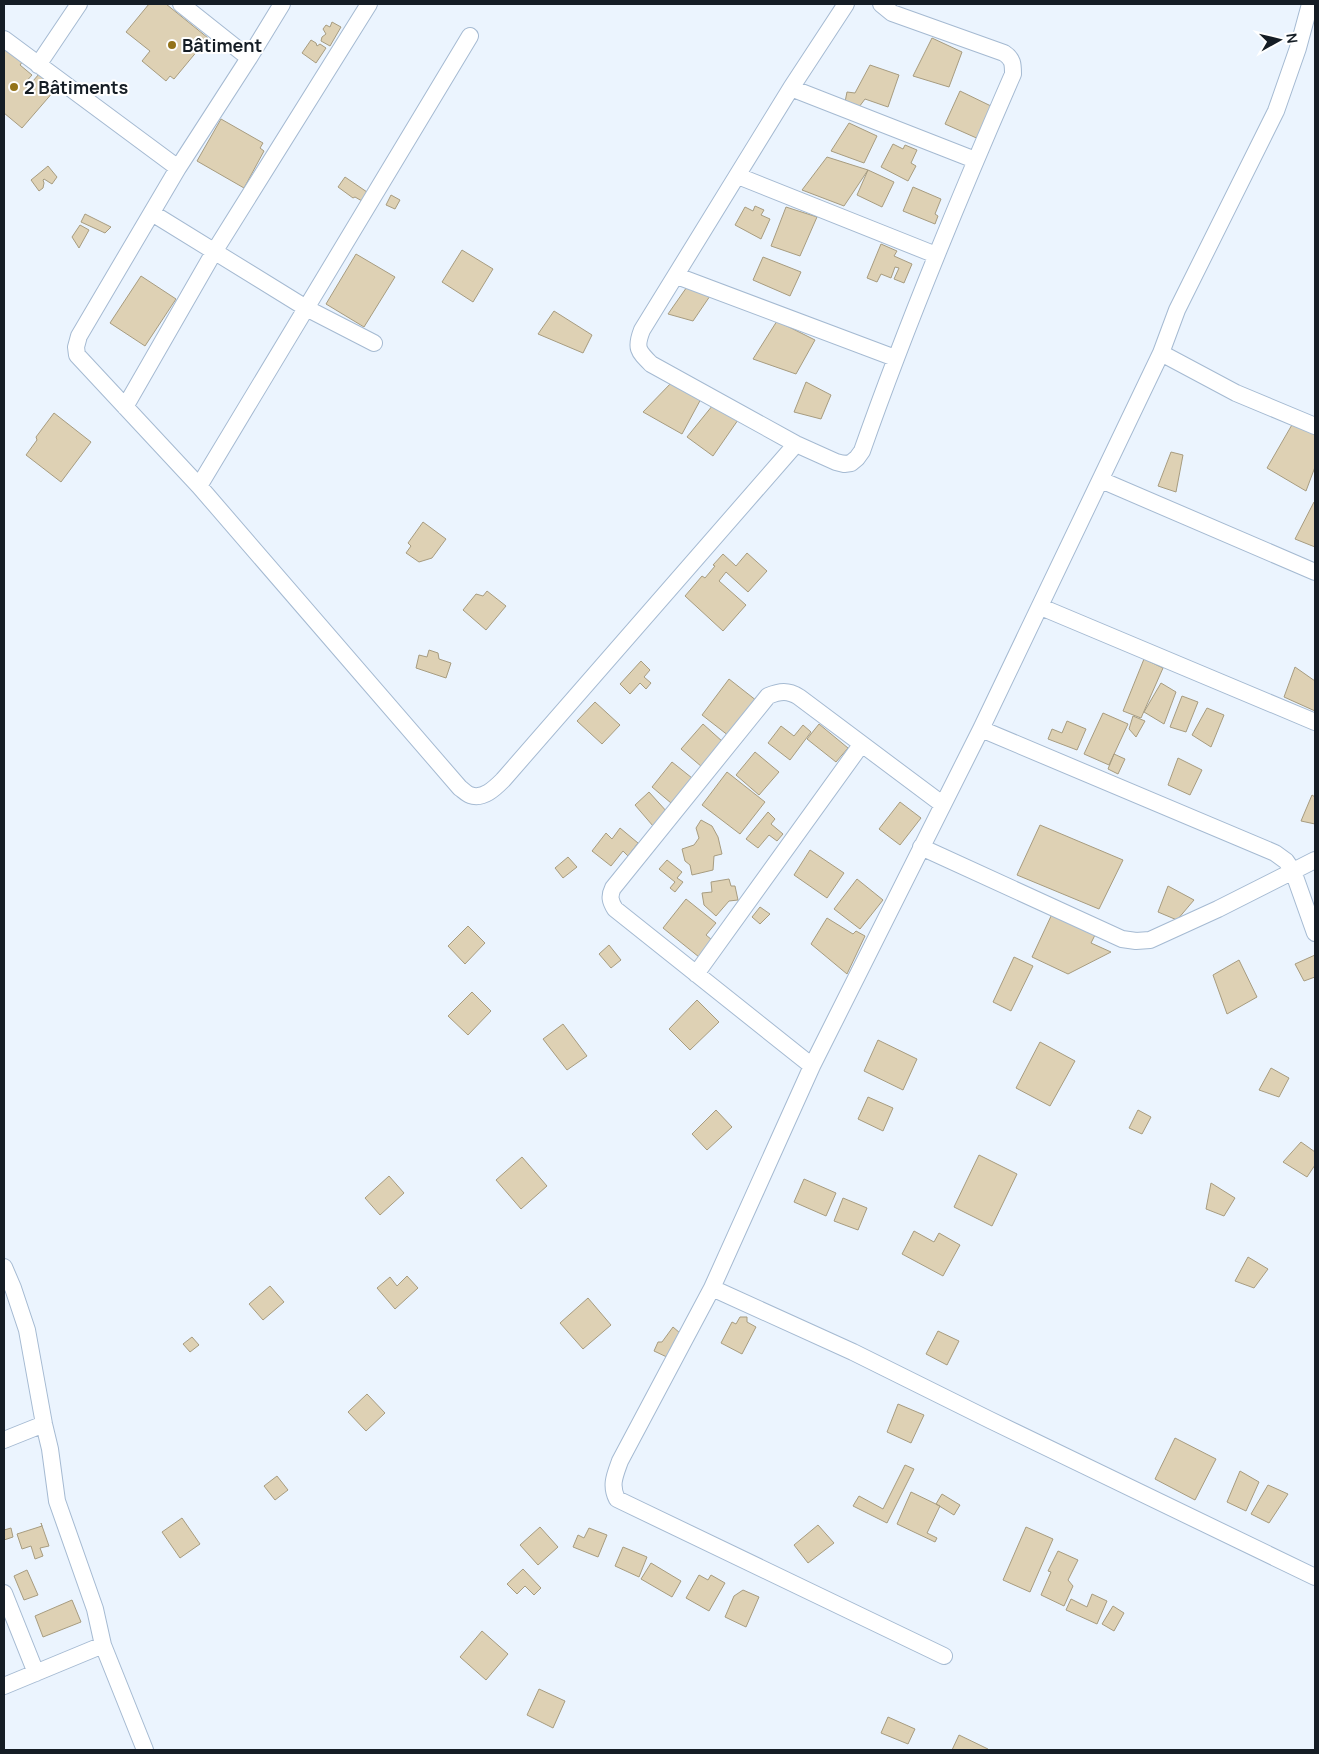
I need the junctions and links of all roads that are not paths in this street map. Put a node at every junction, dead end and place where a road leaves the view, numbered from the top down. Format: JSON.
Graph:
{"nodes":[{"id":1,"x":79,"y":4,"type":"edge"},
{"id":2,"x":181,"y":4,"type":"edge"},
{"id":3,"x":282,"y":4,"type":"edge"},
{"id":4,"x":369,"y":4,"type":"edge"},
{"id":5,"x":846,"y":4,"type":"edge"},
{"id":6,"x":881,"y":4,"type":"edge"},
{"id":7,"x":1310,"y":4,"type":"edge"},
{"id":8,"x":470,"y":36,"type":"dead end"},
{"id":9,"x":4,"y":39,"type":"edge"},
{"id":10,"x":249,"y":58,"type":"junction"},
{"id":11,"x":38,"y":65,"type":"junction"},
{"id":12,"x":791,"y":88,"type":"junction"},
{"id":13,"x":975,"y":160,"type":"junction"},
{"id":14,"x":178,"y":168,"type":"junction"},
{"id":15,"x":738,"y":176,"type":"junction"},
{"id":16,"x":152,"y":212,"type":"junction"},
{"id":17,"x":214,"y":252,"type":"junction"},
{"id":18,"x":936,"y":255,"type":"junction"},
{"id":19,"x":677,"y":276,"type":"junction"},
{"id":20,"x":306,"y":308,"type":"junction"},
{"id":21,"x":374,"y":343,"type":"dead end"},
{"id":22,"x":1161,"y":353,"type":"junction"},
{"id":23,"x":895,"y":358,"type":"junction"},
{"id":24,"x":125,"y":407,"type":"junction"},
{"id":25,"x":1315,"y":426,"type":"edge"},
{"id":26,"x":796,"y":444,"type":"junction"},
{"id":27,"x":1101,"y":480,"type":"junction"},
{"id":28,"x":199,"y":486,"type":"junction"},
{"id":29,"x":1315,"y":572,"type":"edge"},
{"id":30,"x":1041,"y":606,"type":"junction"},
{"id":31,"x":1315,"y":722,"type":"edge"},
{"id":32,"x":981,"y":729,"type":"junction"},
{"id":33,"x":862,"y":745,"type":"junction"},
{"id":34,"x":942,"y":804,"type":"junction"},
{"id":35,"x":921,"y":847,"type":"junction"},
{"id":36,"x":1315,"y":860,"type":"edge"},
{"id":37,"x":1293,"y":871,"type":"junction"},
{"id":38,"x":1309,"y":895,"type":"edge"},
{"id":39,"x":1315,"y":933,"type":"edge"},
{"id":40,"x":696,"y":974,"type":"junction"},
{"id":41,"x":812,"y":1066,"type":"junction"},
{"id":42,"x":4,"y":1266,"type":"edge"},
{"id":43,"x":712,"y":1288,"type":"junction"},
{"id":44,"x":44,"y":1424,"type":"junction"},
{"id":45,"x":4,"y":1440,"type":"edge"},
{"id":46,"x":1315,"y":1576,"type":"edge"},
{"id":47,"x":4,"y":1593,"type":"edge"},
{"id":48,"x":103,"y":1645,"type":"junction"},
{"id":49,"x":944,"y":1656,"type":"dead end"},
{"id":50,"x":36,"y":1673,"type":"junction"},
{"id":51,"x":4,"y":1686,"type":"edge"},
{"id":52,"x":145,"y":1750,"type":"edge"}],
"edges":[{"from":1,"to":11,"type":"street"},
{"from":2,"to":10,"type":"street"},
{"from":3,"to":10,"type":"street"},
{"from":4,"to":17,"type":"street"},
{"from":5,"to":12,"type":"street"},
{"from":6,"to":13,"type":"street"},
{"from":7,"to":22,"type":"street"},
{"from":8,"to":20,"type":"street"},
{"from":9,"to":11,"type":"street"},
{"from":10,"to":14,"type":"street"},
{"from":11,"to":14,"type":"street"},
{"from":12,"to":13,"type":"street"},
{"from":12,"to":15,"type":"street"},
{"from":13,"to":18,"type":"street"},
{"from":14,"to":16,"type":"street"},
{"from":15,"to":18,"type":"street"},
{"from":15,"to":19,"type":"street"},
{"from":16,"to":17,"type":"street"},
{"from":16,"to":24,"type":"street"},
{"from":17,"to":20,"type":"street"},
{"from":17,"to":24,"type":"street"},
{"from":18,"to":23,"type":"street"},
{"from":19,"to":23,"type":"street"},
{"from":19,"to":26,"type":"street"},
{"from":20,"to":21,"type":"street"},
{"from":20,"to":28,"type":"street"},
{"from":22,"to":25,"type":"street"},
{"from":22,"to":27,"type":"street"},
{"from":23,"to":26,"type":"street"},
{"from":24,"to":28,"type":"street"},
{"from":26,"to":28,"type":"street"},
{"from":27,"to":29,"type":"street"},
{"from":27,"to":30,"type":"street"},
{"from":30,"to":31,"type":"street"},
{"from":30,"to":32,"type":"street"},
{"from":32,"to":34,"type":"street"},
{"from":32,"to":37,"type":"street"},
{"from":33,"to":34,"type":"street"},
{"from":33,"to":40,"type":"street"},
{"from":33,"to":40,"type":"street"},
{"from":34,"to":35,"type":"street"},
{"from":35,"to":37,"type":"street"},
{"from":35,"to":41,"type":"street"},
{"from":36,"to":37,"type":"street"},
{"from":37,"to":38,"type":"street"},
{"from":38,"to":39,"type":"street"},
{"from":40,"to":41,"type":"street"},
{"from":41,"to":43,"type":"street"},
{"from":42,"to":44,"type":"street"},
{"from":43,"to":46,"type":"street"},
{"from":43,"to":49,"type":"street"},
{"from":44,"to":45,"type":"street"},
{"from":44,"to":48,"type":"street"},
{"from":47,"to":50,"type":"street"},
{"from":48,"to":50,"type":"street"},
{"from":48,"to":52,"type":"street"},
{"from":50,"to":51,"type":"street"}]}
